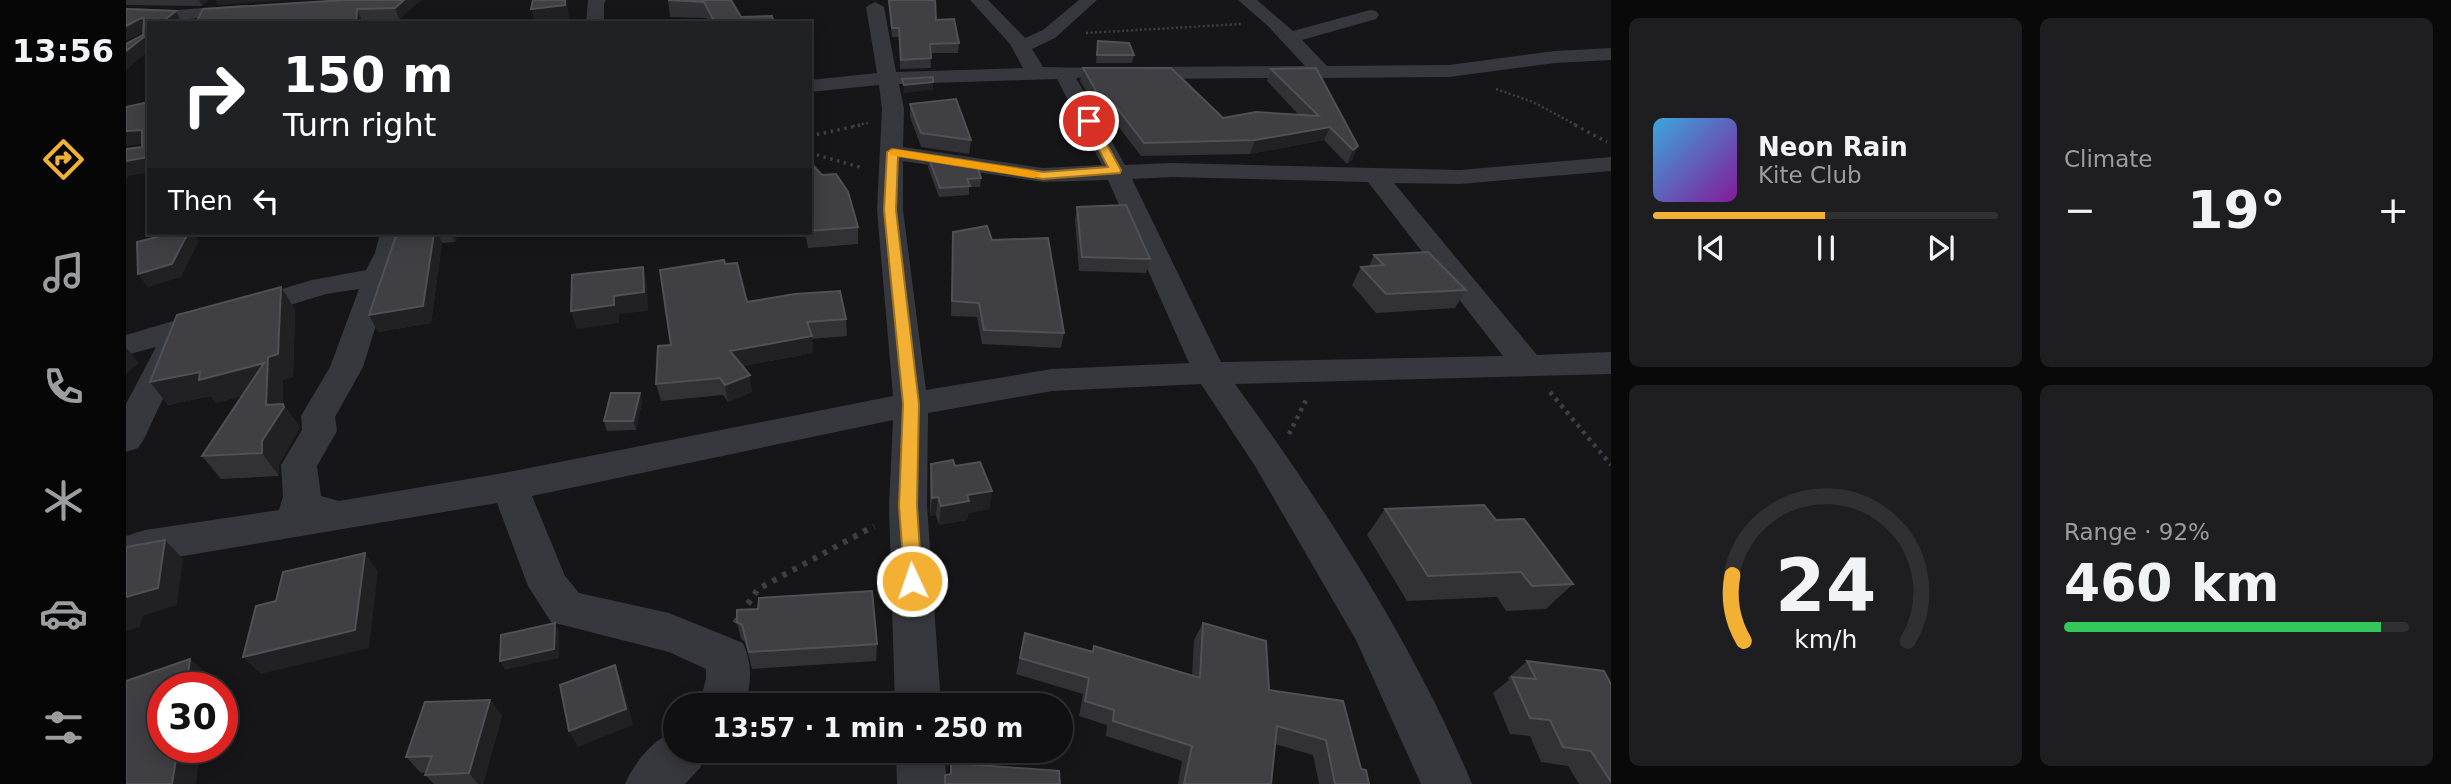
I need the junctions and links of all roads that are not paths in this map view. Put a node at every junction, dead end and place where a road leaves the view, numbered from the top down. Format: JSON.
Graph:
{"nodes":[{"id":1,"x":598,"y":0,"type":"edge"},
{"id":2,"x":978,"y":0,"type":"edge"},
{"id":3,"x":1089,"y":0,"type":"edge"},
{"id":4,"x":1246,"y":0,"type":"edge"},
{"id":5,"x":875,"y":7,"type":"dead end"},
{"id":6,"x":258,"y":9,"type":"edge"},
{"id":7,"x":176,"y":12,"type":"edge"},
{"id":8,"x":126,"y":13,"type":"edge"},
{"id":9,"x":1370,"y":15,"type":"dead end"},
{"id":10,"x":595,"y":21,"type":"edge"},
{"id":11,"x":1289,"y":38,"type":"junction"},
{"id":12,"x":1024,"y":46,"type":"junction"},
{"id":13,"x":1611,"y":54,"type":"edge"},
{"id":14,"x":1319,"y":69,"type":"junction"},
{"id":15,"x":1035,"y":72,"type":"junction"},
{"id":16,"x":1063,"y":72,"type":"junction"},
{"id":17,"x":890,"y":78,"type":"junction"},
{"id":18,"x":812,"y":86,"type":"edge"},
{"id":19,"x":892,"y":163,"type":"junction"},
{"id":20,"x":1611,"y":164,"type":"edge"},
{"id":21,"x":1116,"y":170,"type":"junction"},
{"id":22,"x":1376,"y":175,"type":"junction"},
{"id":23,"x":392,"y":235,"type":"edge"},
{"id":24,"x":377,"y":277,"type":"junction"},
{"id":25,"x":181,"y":327,"type":"junction"},
{"id":26,"x":126,"y":345,"type":"edge"},
{"id":27,"x":1611,"y":363,"type":"edge"},
{"id":28,"x":1529,"y":366,"type":"junction"},
{"id":29,"x":1210,"y":373,"type":"junction"},
{"id":30,"x":911,"y":404,"type":"junction"},
{"id":31,"x":126,"y":439,"type":"edge"},
{"id":32,"x":509,"y":486,"type":"junction"},
{"id":33,"x":342,"y":516,"type":"junction"},
{"id":34,"x":126,"y":553,"type":"edge"},
{"id":35,"x":725,"y":693,"type":"edge"},
{"id":36,"x":917,"y":693,"type":"edge"},
{"id":37,"x":671,"y":763,"type":"edge"},
{"id":38,"x":921,"y":763,"type":"edge"},
{"id":39,"x":650,"y":784,"type":"edge"},
{"id":40,"x":922,"y":784,"type":"edge"},
{"id":41,"x":1447,"y":784,"type":"edge"}],
"edges":[{"from":1,"to":10,"type":"street"},
{"from":2,"to":12,"type":"street"},
{"from":3,"to":12,"type":"street"},
{"from":4,"to":11,"type":"street"},
{"from":5,"to":17,"type":"street"},
{"from":6,"to":7,"type":"street"},
{"from":7,"to":8,"type":"street"},
{"from":9,"to":11,"type":"street"},
{"from":11,"to":14,"type":"street"},
{"from":12,"to":15,"type":"street"},
{"from":13,"to":14,"type":"street"},
{"from":14,"to":16,"type":"street"},
{"from":15,"to":16,"type":"street"},
{"from":15,"to":17,"type":"street"},
{"from":16,"to":21,"type":"street"},
{"from":17,"to":18,"type":"street"},
{"from":17,"to":19,"type":"street"},
{"from":19,"to":21,"type":"street"},
{"from":19,"to":30,"type":"street"},
{"from":20,"to":22,"type":"street"},
{"from":21,"to":22,"type":"street"},
{"from":21,"to":29,"type":"street"},
{"from":22,"to":28,"type":"street"},
{"from":23,"to":24,"type":"street"},
{"from":24,"to":25,"type":"street"},
{"from":24,"to":33,"type":"street"},
{"from":25,"to":26,"type":"street"},
{"from":25,"to":31,"type":"street"},
{"from":27,"to":28,"type":"street"},
{"from":28,"to":29,"type":"street"},
{"from":29,"to":30,"type":"street"},
{"from":29,"to":41,"type":"street"},
{"from":30,"to":32,"type":"street"},
{"from":30,"to":36,"type":"street"},
{"from":32,"to":33,"type":"street"},
{"from":32,"to":35,"type":"street"},
{"from":33,"to":34,"type":"street"},
{"from":37,"to":39,"type":"street"},
{"from":38,"to":40,"type":"street"}]}
